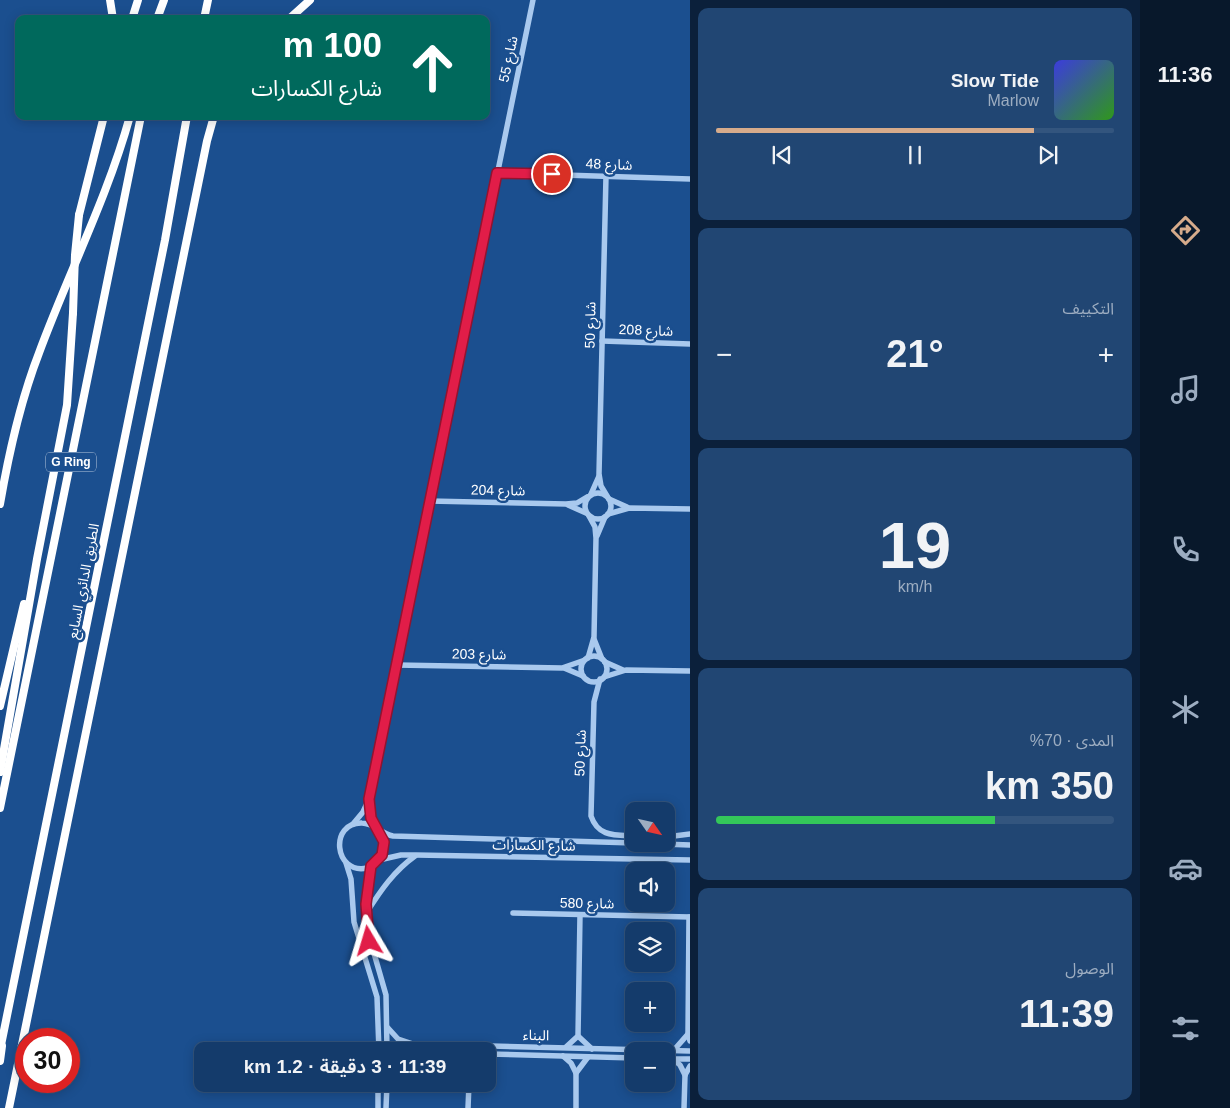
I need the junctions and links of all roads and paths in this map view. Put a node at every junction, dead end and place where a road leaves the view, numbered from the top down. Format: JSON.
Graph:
{"nodes":[{"id":1,"x":110,"y":0,"type":"edge"},
{"id":2,"x":138,"y":0,"type":"edge"},
{"id":3,"x":164,"y":0,"type":"edge"},
{"id":4,"x":208,"y":0,"type":"edge"},
{"id":5,"x":310,"y":0,"type":"edge"},
{"id":6,"x":533,"y":0,"type":"edge"},
{"id":7,"x":112,"y":15,"type":"edge"},
{"id":8,"x":133,"y":15,"type":"edge"},
{"id":9,"x":160,"y":15,"type":"edge"},
{"id":10,"x":205,"y":15,"type":"edge"},
{"id":11,"x":293,"y":15,"type":"edge"},
{"id":12,"x":103,"y":120,"type":"edge"},
{"id":13,"x":129,"y":120,"type":"edge"},
{"id":14,"x":140,"y":120,"type":"edge"},
{"id":15,"x":186,"y":120,"type":"edge"},
{"id":16,"x":213,"y":120,"type":"edge"},
{"id":17,"x":497,"y":173,"type":"junction"},
{"id":18,"x":606,"y":176,"type":"junction"},
{"id":19,"x":690,"y":179,"type":"edge"},
{"id":20,"x":602,"y":341,"type":"junction"},
{"id":21,"x":690,"y":344,"type":"edge"},
{"id":22,"x":599,"y":474,"type":"junction"},
{"id":23,"x":589,"y":496,"type":"junction"},
{"id":24,"x":608,"y":498,"type":"junction"},
{"id":25,"x":429,"y":501,"type":"junction"},
{"id":26,"x":0,"y":504,"type":"edge"},
{"id":27,"x":566,"y":504,"type":"junction"},
{"id":28,"x":630,"y":508,"type":"junction"},
{"id":29,"x":690,"y":509,"type":"edge"},
{"id":30,"x":588,"y":515,"type":"junction"},
{"id":31,"x":606,"y":516,"type":"junction"},
{"id":32,"x":596,"y":538,"type":"junction"},
{"id":33,"x":37,"y":559,"type":"junction"},
{"id":34,"x":594,"y":637,"type":"junction"},
{"id":35,"x":586,"y":658,"type":"junction"},
{"id":36,"x":603,"y":660,"type":"junction"},
{"id":37,"x":396,"y":665,"type":"junction"},
{"id":38,"x":562,"y":668,"type":"junction"},
{"id":39,"x":626,"y":670,"type":"junction"},
{"id":40,"x":690,"y":671,"type":"edge"},
{"id":41,"x":583,"y":676,"type":"junction"},
{"id":42,"x":602,"y":678,"type":"junction"},
{"id":43,"x":0,"y":706,"type":"edge"},
{"id":44,"x":0,"y":772,"type":"edge"},
{"id":45,"x":369,"y":799,"type":"junction"},
{"id":46,"x":0,"y":808,"type":"edge"},
{"id":47,"x":353,"y":824,"type":"junction"},
{"id":48,"x":377,"y":829,"type":"junction"},
{"id":49,"x":625,"y":835,"type":"edge"},
{"id":50,"x":675,"y":836,"type":"edge"},
{"id":51,"x":690,"y":836,"type":"edge"},
{"id":52,"x":625,"y":843,"type":"edge"},
{"id":53,"x":675,"y":844,"type":"edge"},
{"id":54,"x":690,"y":844,"type":"edge"},
{"id":55,"x":416,"y":855,"type":"junction"},
{"id":56,"x":379,"y":860,"type":"junction"},
{"id":57,"x":690,"y":860,"type":"edge"},
{"id":58,"x":346,"y":863,"type":"junction"},
{"id":59,"x":371,"y":866,"type":"junction"},
{"id":60,"x":367,"y":912,"type":"junction"},
{"id":61,"x":513,"y":914,"type":"dead end"},
{"id":62,"x":580,"y":915,"type":"junction"},
{"id":63,"x":690,"y":917,"type":"edge"},
{"id":64,"x":8,"y":1013,"type":"junction"},
{"id":65,"x":27,"y":1028,"type":"edge"},
{"id":66,"x":388,"y":1028,"type":"junction"},
{"id":67,"x":578,"y":1036,"type":"junction"},
{"id":68,"x":689,"y":1038,"type":"edge"},
{"id":69,"x":379,"y":1042,"type":"edge"},
{"id":70,"x":387,"y":1042,"type":"edge"},
{"id":71,"x":564,"y":1048,"type":"junction"},
{"id":72,"x":592,"y":1049,"type":"junction"},
{"id":73,"x":625,"y":1049,"type":"edge"},
{"id":74,"x":675,"y":1049,"type":"edge"},
{"id":75,"x":0,"y":1050,"type":"edge"},
{"id":76,"x":675,"y":1050,"type":"edge"},
{"id":77,"x":690,"y":1051,"type":"edge"},
{"id":78,"x":496,"y":1054,"type":"edge"},
{"id":79,"x":563,"y":1056,"type":"junction"},
{"id":80,"x":588,"y":1057,"type":"junction"},
{"id":81,"x":625,"y":1058,"type":"edge"},
{"id":82,"x":675,"y":1059,"type":"edge"},
{"id":83,"x":690,"y":1059,"type":"edge"},
{"id":84,"x":0,"y":1061,"type":"edge"},
{"id":85,"x":675,"y":1063,"type":"edge"},
{"id":86,"x":690,"y":1066,"type":"edge"},
{"id":87,"x":576,"y":1072,"type":"junction"},
{"id":88,"x":685,"y":1075,"type":"junction"},
{"id":89,"x":15,"y":1082,"type":"edge"},
{"id":90,"x":378,"y":1092,"type":"edge"},
{"id":91,"x":387,"y":1092,"type":"edge"},
{"id":92,"x":469,"y":1092,"type":"edge"},
{"id":93,"x":16,"y":1093,"type":"edge"},
{"id":94,"x":9,"y":1108,"type":"edge"},
{"id":95,"x":14,"y":1108,"type":"edge"},
{"id":96,"x":378,"y":1108,"type":"edge"},
{"id":97,"x":386,"y":1108,"type":"edge"},
{"id":98,"x":468,"y":1108,"type":"edge"},
{"id":99,"x":576,"y":1108,"type":"edge"},
{"id":100,"x":684,"y":1108,"type":"edge"}],
"edges":[{"from":1,"to":7,"type":"highway"},
{"from":2,"to":8,"type":"highway"},
{"from":3,"to":9,"type":"highway"},
{"from":4,"to":10,"type":"highway"},
{"from":5,"to":11,"type":"highway"},
{"from":6,"to":17,"type":"street","name":"شارع 55"},
{"from":12,"to":33,"type":"highway","bridge":true},
{"from":13,"to":26,"type":"highway"},
{"from":14,"to":46,"type":"highway","number":"G Ring"},
{"from":15,"to":64,"type":"highway","name":"الطريق الدائري السابع"},
{"from":16,"to":65,"type":"highway"},
{"from":17,"to":18,"type":"street","name":"شارع 48"},
{"from":17,"to":25,"type":"street","name":"شارع 55"},
{"from":18,"to":19,"type":"street","name":"شارع 48"},
{"from":18,"to":20,"type":"street","name":"شارع 50"},
{"from":20,"to":21,"type":"street","name":"شارع 208"},
{"from":20,"to":22,"type":"street","name":"شارع 50"},
{"from":22,"to":23,"type":"street","name":"شارع 50"},
{"from":22,"to":24,"type":"street","name":"شارع 50"},
{"from":23,"to":24,"type":"street"},
{"from":23,"to":27,"type":"street","name":"شارع 204"},
{"from":23,"to":30,"type":"street"},
{"from":24,"to":28,"type":"street"},
{"from":24,"to":31,"type":"street"},
{"from":25,"to":27,"type":"street","name":"شارع 204"},
{"from":25,"to":37,"type":"street","name":"شارع 55"},
{"from":27,"to":30,"type":"street","name":"شارع 204"},
{"from":28,"to":29,"type":"street"},
{"from":28,"to":31,"type":"street"},
{"from":30,"to":31,"type":"street"},
{"from":30,"to":32,"type":"street"},
{"from":31,"to":32,"type":"street"},
{"from":32,"to":34,"type":"street"},
{"from":33,"to":43,"type":"highway"},
{"from":33,"to":44,"type":"highway"},
{"from":34,"to":35,"type":"street"},
{"from":34,"to":36,"type":"street"},
{"from":35,"to":36,"type":"street"},
{"from":35,"to":38,"type":"street","name":"شارع 203"},
{"from":35,"to":41,"type":"street"},
{"from":36,"to":39,"type":"street"},
{"from":36,"to":42,"type":"street"},
{"from":37,"to":38,"type":"street","name":"شارع 203"},
{"from":37,"to":45,"type":"street","name":"شارع 55"},
{"from":38,"to":41,"type":"street","name":"شارع 203"},
{"from":39,"to":40,"type":"street"},
{"from":39,"to":42,"type":"street"},
{"from":41,"to":42,"type":"street"},
{"from":42,"to":49,"type":"street","name":"شارع 50"},
{"from":45,"to":47,"type":"street","name":"شارع 55"},
{"from":45,"to":48,"type":"street","name":"شارع 55"},
{"from":47,"to":48,"type":"street","name":"شارع الكسارات"},
{"from":47,"to":58,"type":"street"},
{"from":48,"to":52,"type":"street","name":"شارع الكسارات"},
{"from":48,"to":56,"type":"street"},
{"from":50,"to":51,"type":"street"},
{"from":53,"to":54,"type":"street"},
{"from":55,"to":56,"type":"street","name":"شارع الكسارات"},
{"from":55,"to":57,"type":"street","name":"شارع الكسارات"},
{"from":55,"to":60,"type":"street"},
{"from":56,"to":59,"type":"street","name":"شارع الكسارات"},
{"from":58,"to":59,"type":"street"},
{"from":58,"to":69,"type":"street"},
{"from":59,"to":60,"type":"street"},
{"from":60,"to":66,"type":"street"},
{"from":61,"to":62,"type":"street","name":"شارع 580"},
{"from":62,"to":63,"type":"street","name":"شارع 580"},
{"from":62,"to":67,"type":"street"},
{"from":63,"to":68,"type":"street"},
{"from":64,"to":75,"type":"highway","name":"الطريق الدائري السابع"},
{"from":64,"to":84,"type":"highway"},
{"from":66,"to":70,"type":"street"},
{"from":66,"to":71,"type":"street","name":"البناء"},
{"from":67,"to":71,"type":"street"},
{"from":67,"to":72,"type":"street"},
{"from":68,"to":74,"type":"street"},
{"from":71,"to":72,"type":"street","name":"البناء"},
{"from":72,"to":73,"type":"street","name":"البناء"},
{"from":76,"to":77,"type":"street","name":"البناء"},
{"from":78,"to":79,"type":"street","name":"البناء"},
{"from":79,"to":80,"type":"street","name":"البناء"},
{"from":79,"to":87,"type":"street"},
{"from":80,"to":81,"type":"street","name":"البناء"},
{"from":80,"to":87,"type":"street"},
{"from":82,"to":83,"type":"street"},
{"from":85,"to":88,"type":"street"},
{"from":86,"to":88,"type":"street"},
{"from":87,"to":99,"type":"street"},
{"from":88,"to":100,"type":"street"},
{"from":89,"to":94,"type":"highway"},
{"from":90,"to":96,"type":"street"},
{"from":91,"to":97,"type":"street"},
{"from":92,"to":98,"type":"street"},
{"from":93,"to":95,"type":"highway"}]}
